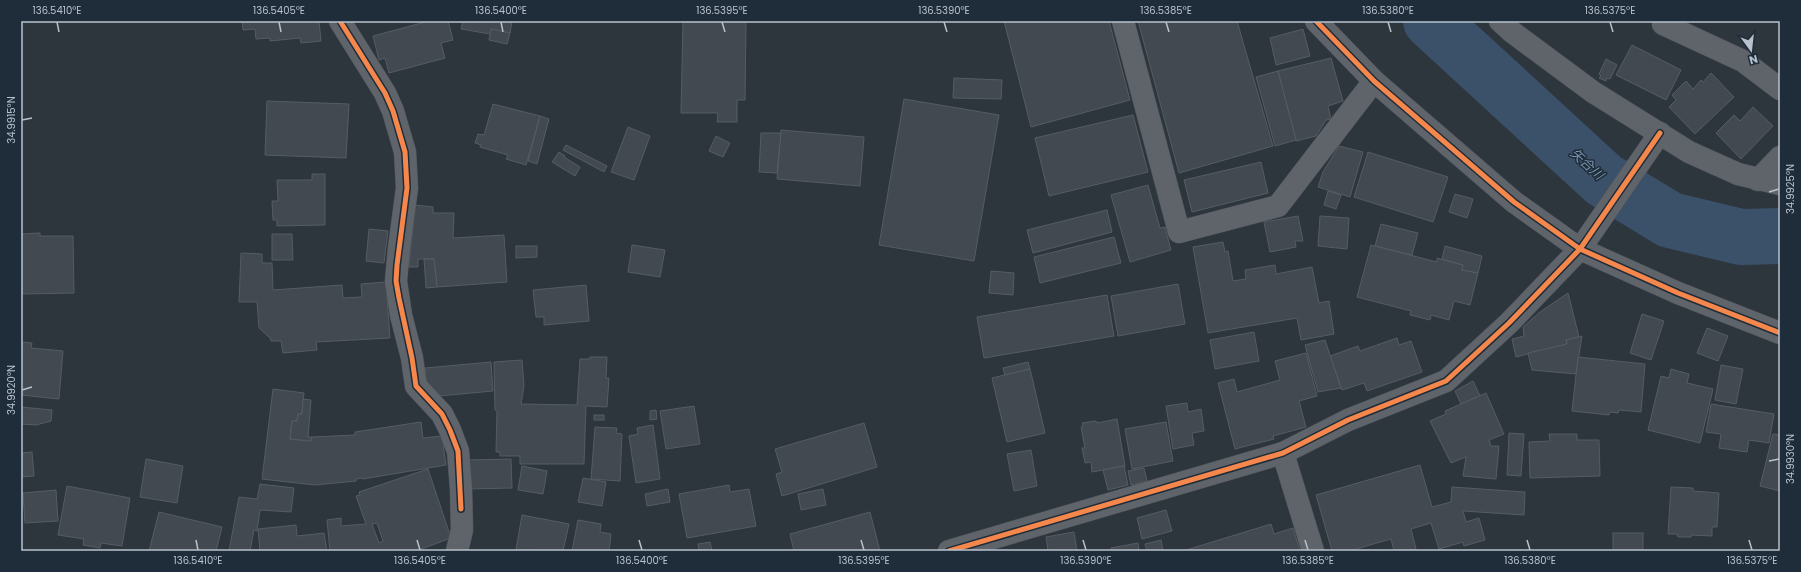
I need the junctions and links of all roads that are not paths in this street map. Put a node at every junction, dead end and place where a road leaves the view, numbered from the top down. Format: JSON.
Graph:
{"nodes":[{"id":1,"x":340,"y":21,"type":"edge"},
{"id":2,"x":1123,"y":21,"type":"edge"},
{"id":3,"x":1316,"y":21,"type":"edge"},
{"id":4,"x":1500,"y":21,"type":"edge"},
{"id":5,"x":1663,"y":22,"type":"edge"},
{"id":6,"x":1374,"y":81,"type":"junction"},
{"id":7,"x":1780,"y":89,"type":"edge"},
{"id":8,"x":1657,"y":139,"type":"junction"},
{"id":9,"x":1780,"y":157,"type":"edge"},
{"id":10,"x":1758,"y":180,"type":"junction"},
{"id":11,"x":1780,"y":184,"type":"edge"},
{"id":12,"x":1585,"y":242,"type":"junction"},
{"id":13,"x":1775,"y":328,"type":"edge"},
{"id":14,"x":1283,"y":452,"type":"junction"},
{"id":15,"x":461,"y":551,"type":"edge"},
{"id":16,"x":949,"y":551,"type":"edge"},
{"id":17,"x":1313,"y":551,"type":"edge"}],
"edges":[{"from":1,"to":15,"type":"street"},
{"from":2,"to":6,"type":"street"},
{"from":3,"to":6,"type":"street"},
{"from":4,"to":8,"type":"street"},
{"from":5,"to":7,"type":"street"},
{"from":6,"to":12,"type":"street"},
{"from":8,"to":10,"type":"street"},
{"from":8,"to":12,"type":"street"},
{"from":9,"to":10,"type":"street"},
{"from":10,"to":11,"type":"street"},
{"from":12,"to":13,"type":"street"},
{"from":12,"to":14,"type":"street"},
{"from":14,"to":16,"type":"street"},
{"from":14,"to":17,"type":"street"}]}
